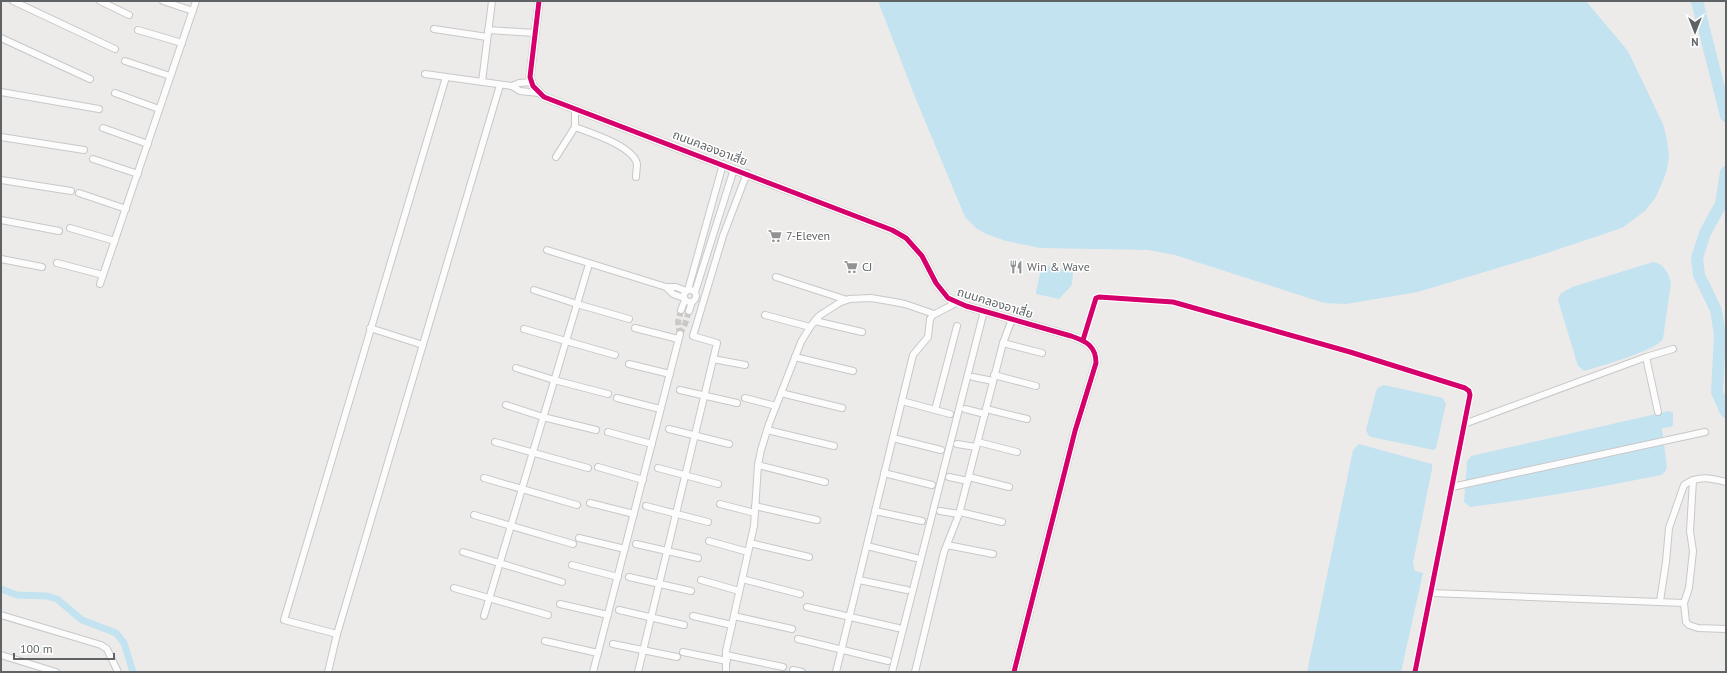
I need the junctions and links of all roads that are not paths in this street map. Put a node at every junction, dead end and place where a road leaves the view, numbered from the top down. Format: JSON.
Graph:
{"nodes":[{"id":1,"x":13,"y":1,"type":"edge"},
{"id":2,"x":100,"y":1,"type":"edge"},
{"id":3,"x":163,"y":1,"type":"edge"},
{"id":4,"x":196,"y":1,"type":"edge"},
{"id":5,"x":492,"y":1,"type":"edge"},
{"id":6,"x":539,"y":1,"type":"edge"},
{"id":7,"x":193,"y":11,"type":"junction"},
{"id":8,"x":129,"y":15,"type":"dead end"},
{"id":9,"x":434,"y":29,"type":"dead end"},
{"id":10,"x":138,"y":30,"type":"dead end"},
{"id":11,"x":488,"y":30,"type":"junction"},
{"id":12,"x":535,"y":33,"type":"junction"},
{"id":13,"x":487,"y":37,"type":"junction"},
{"id":14,"x":1,"y":38,"type":"edge"},
{"id":15,"x":1,"y":43,"type":"edge"},
{"id":16,"x":182,"y":43,"type":"junction"},
{"id":17,"x":20,"y":47,"type":"junction"},
{"id":18,"x":115,"y":49,"type":"dead end"},
{"id":19,"x":125,"y":61,"type":"dead end"},
{"id":20,"x":425,"y":74,"type":"dead end"},
{"id":21,"x":170,"y":76,"type":"junction"},
{"id":22,"x":446,"y":77,"type":"junction"},
{"id":23,"x":90,"y":79,"type":"dead end"},
{"id":24,"x":482,"y":82,"type":"junction"},
{"id":25,"x":532,"y":82,"type":"junction"},
{"id":26,"x":500,"y":84,"type":"junction"},
{"id":27,"x":512,"y":86,"type":"junction"},
{"id":28,"x":1,"y":92,"type":"edge"},
{"id":29,"x":115,"y":93,"type":"dead end"},
{"id":30,"x":539,"y":93,"type":"junction"},
{"id":31,"x":575,"y":108,"type":"junction"},
{"id":32,"x":98,"y":109,"type":"dead end"},
{"id":33,"x":159,"y":109,"type":"junction"},
{"id":34,"x":575,"y":127,"type":"junction"},
{"id":35,"x":103,"y":128,"type":"dead end"},
{"id":36,"x":1,"y":137,"type":"edge"},
{"id":37,"x":148,"y":144,"type":"junction"},
{"id":38,"x":84,"y":150,"type":"dead end"},
{"id":39,"x":556,"y":157,"type":"dead end"},
{"id":40,"x":93,"y":159,"type":"dead end"},
{"id":41,"x":723,"y":164,"type":"junction"},
{"id":42,"x":734,"y":169,"type":"junction"},
{"id":43,"x":747,"y":173,"type":"junction"},
{"id":44,"x":138,"y":174,"type":"junction"},
{"id":45,"x":636,"y":177,"type":"dead end"},
{"id":46,"x":1,"y":180,"type":"edge"},
{"id":47,"x":70,"y":191,"type":"dead end"},
{"id":48,"x":79,"y":193,"type":"dead end"},
{"id":49,"x":126,"y":209,"type":"junction"},
{"id":50,"x":1,"y":220,"type":"edge"},
{"id":51,"x":70,"y":228,"type":"dead end"},
{"id":52,"x":59,"y":231,"type":"dead end"},
{"id":53,"x":115,"y":241,"type":"junction"},
{"id":54,"x":547,"y":250,"type":"dead end"},
{"id":55,"x":1,"y":259,"type":"edge"},
{"id":56,"x":58,"y":263,"type":"dead end"},
{"id":57,"x":589,"y":264,"type":"junction"},
{"id":58,"x":42,"y":267,"type":"dead end"},
{"id":59,"x":103,"y":275,"type":"junction"},
{"id":60,"x":776,"y":277,"type":"dead end"},
{"id":61,"x":100,"y":284,"type":"dead end"},
{"id":62,"x":666,"y":287,"type":"junction"},
{"id":63,"x":534,"y":290,"type":"dead end"},
{"id":64,"x":687,"y":290,"type":"junction"},
{"id":65,"x":695,"y":292,"type":"junction"},
{"id":66,"x":684,"y":299,"type":"junction"},
{"id":67,"x":847,"y":300,"type":"junction"},
{"id":68,"x":692,"y":302,"type":"junction"},
{"id":69,"x":956,"y":303,"type":"junction"},
{"id":70,"x":577,"y":304,"type":"junction"},
{"id":71,"x":681,"y":310,"type":"tunnel mouth"},
{"id":72,"x":689,"y":311,"type":"tunnel mouth"},
{"id":73,"x":984,"y":311,"type":"junction"},
{"id":74,"x":934,"y":314,"type":"junction"},
{"id":75,"x":765,"y":315,"type":"dead end"},
{"id":76,"x":629,"y":319,"type":"dead end"},
{"id":77,"x":1012,"y":319,"type":"junction"},
{"id":78,"x":815,"y":321,"type":"junction"},
{"id":79,"x":810,"y":326,"type":"junction"},
{"id":80,"x":957,"y":326,"type":"dead end"},
{"id":81,"x":370,"y":328,"type":"junction"},
{"id":82,"x":635,"y":328,"type":"dead end"},
{"id":83,"x":524,"y":329,"type":"dead end"},
{"id":84,"x":862,"y":332,"type":"dead end"},
{"id":85,"x":1082,"y":340,"type":"junction"},
{"id":86,"x":566,"y":342,"type":"junction"},
{"id":87,"x":1002,"y":343,"type":"junction"},
{"id":88,"x":423,"y":345,"type":"junction"},
{"id":89,"x":1672,"y":349,"type":"dead end"},
{"id":90,"x":1042,"y":353,"type":"dead end"},
{"id":91,"x":615,"y":355,"type":"dead end"},
{"id":92,"x":795,"y":357,"type":"junction"},
{"id":93,"x":1646,"y":357,"type":"junction"},
{"id":94,"x":713,"y":359,"type":"junction"},
{"id":95,"x":629,"y":364,"type":"dead end"},
{"id":96,"x":745,"y":365,"type":"dead end"},
{"id":97,"x":516,"y":368,"type":"dead end"},
{"id":98,"x":853,"y":371,"type":"dead end"},
{"id":99,"x":670,"y":374,"type":"junction"},
{"id":100,"x":973,"y":377,"type":"dead end"},
{"id":101,"x":994,"y":378,"type":"junction"},
{"id":102,"x":554,"y":380,"type":"junction"},
{"id":103,"x":1036,"y":386,"type":"dead end"},
{"id":104,"x":680,"y":390,"type":"dead end"},
{"id":105,"x":781,"y":393,"type":"junction"},
{"id":106,"x":608,"y":394,"type":"dead end"},
{"id":107,"x":704,"y":396,"type":"junction"},
{"id":108,"x":617,"y":398,"type":"dead end"},
{"id":109,"x":745,"y":398,"type":"dead end"},
{"id":110,"x":902,"y":401,"type":"junction"},
{"id":111,"x":737,"y":403,"type":"dead end"},
{"id":112,"x":506,"y":405,"type":"dead end"},
{"id":113,"x":776,"y":406,"type":"junction"},
{"id":114,"x":842,"y":408,"type":"dead end"},
{"id":115,"x":660,"y":409,"type":"junction"},
{"id":116,"x":965,"y":409,"type":"dead end"},
{"id":117,"x":935,"y":410,"type":"junction"},
{"id":118,"x":985,"y":412,"type":"junction"},
{"id":119,"x":1658,"y":412,"type":"dead end"},
{"id":120,"x":950,"y":414,"type":"dead end"},
{"id":121,"x":544,"y":417,"type":"junction"},
{"id":122,"x":1027,"y":419,"type":"dead end"},
{"id":123,"x":1464,"y":424,"type":"junction"},
{"id":124,"x":669,"y":429,"type":"dead end"},
{"id":125,"x":596,"y":430,"type":"dead end"},
{"id":126,"x":767,"y":430,"type":"junction"},
{"id":127,"x":608,"y":432,"type":"dead end"},
{"id":128,"x":1705,"y":432,"type":"dead end"},
{"id":129,"x":695,"y":436,"type":"junction"},
{"id":130,"x":893,"y":438,"type":"junction"},
{"id":131,"x":495,"y":442,"type":"dead end"},
{"id":132,"x":652,"y":444,"type":"junction"},
{"id":133,"x":729,"y":444,"type":"dead end"},
{"id":134,"x":957,"y":444,"type":"dead end"},
{"id":135,"x":977,"y":445,"type":"junction"},
{"id":136,"x":834,"y":446,"type":"dead end"},
{"id":137,"x":941,"y":450,"type":"dead end"},
{"id":138,"x":1017,"y":452,"type":"dead end"},
{"id":139,"x":533,"y":453,"type":"junction"},
{"id":140,"x":758,"y":465,"type":"junction"},
{"id":141,"x":598,"y":467,"type":"dead end"},
{"id":142,"x":588,"y":468,"type":"dead end"},
{"id":143,"x":658,"y":468,"type":"dead end"},
{"id":144,"x":884,"y":473,"type":"junction"},
{"id":145,"x":685,"y":475,"type":"junction"},
{"id":146,"x":949,"y":477,"type":"dead end"},
{"id":147,"x":484,"y":478,"type":"dead end"},
{"id":148,"x":968,"y":479,"type":"junction"},
{"id":149,"x":643,"y":480,"type":"junction"},
{"id":150,"x":1693,"y":480,"type":"junction"},
{"id":151,"x":825,"y":482,"type":"dead end"},
{"id":152,"x":1726,"y":482,"type":"edge"},
{"id":153,"x":718,"y":484,"type":"dead end"},
{"id":154,"x":932,"y":485,"type":"dead end"},
{"id":155,"x":1010,"y":487,"type":"dead end"},
{"id":156,"x":1452,"y":487,"type":"junction"},
{"id":157,"x":522,"y":489,"type":"junction"},
{"id":158,"x":590,"y":503,"type":"dead end"},
{"id":159,"x":577,"y":504,"type":"dead end"},
{"id":160,"x":720,"y":504,"type":"dead end"},
{"id":161,"x":646,"y":506,"type":"dead end"},
{"id":162,"x":755,"y":506,"type":"junction"},
{"id":163,"x":875,"y":511,"type":"junction"},
{"id":164,"x":940,"y":511,"type":"dead end"},
{"id":165,"x":755,"y":513,"type":"junction"},
{"id":166,"x":959,"y":513,"type":"junction"},
{"id":167,"x":634,"y":514,"type":"junction"},
{"id":168,"x":676,"y":514,"type":"junction"},
{"id":169,"x":474,"y":515,"type":"dead end"},
{"id":170,"x":817,"y":520,"type":"dead end"},
{"id":171,"x":922,"y":521,"type":"dead end"},
{"id":172,"x":708,"y":522,"type":"dead end"},
{"id":173,"x":1002,"y":522,"type":"dead end"},
{"id":174,"x":511,"y":526,"type":"junction"},
{"id":175,"x":579,"y":538,"type":"dead end"},
{"id":176,"x":709,"y":542,"type":"dead end"},
{"id":177,"x":750,"y":543,"type":"junction"},
{"id":178,"x":573,"y":544,"type":"dead end"},
{"id":179,"x":636,"y":544,"type":"dead end"},
{"id":180,"x":947,"y":545,"type":"junction"},
{"id":181,"x":867,"y":546,"type":"junction"},
{"id":182,"x":625,"y":549,"type":"junction"},
{"id":183,"x":667,"y":551,"type":"junction"},
{"id":184,"x":463,"y":552,"type":"dead end"},
{"id":185,"x":748,"y":552,"type":"junction"},
{"id":186,"x":993,"y":554,"type":"dead end"},
{"id":187,"x":810,"y":557,"type":"dead end"},
{"id":188,"x":698,"y":558,"type":"dead end"},
{"id":189,"x":916,"y":558,"type":"dead end"},
{"id":190,"x":500,"y":563,"type":"junction"},
{"id":191,"x":572,"y":565,"type":"dead end"},
{"id":192,"x":618,"y":577,"type":"junction"},
{"id":193,"x":629,"y":577,"type":"dead end"},
{"id":194,"x":742,"y":579,"type":"junction"},
{"id":195,"x":702,"y":580,"type":"dead end"},
{"id":196,"x":859,"y":580,"type":"junction"},
{"id":197,"x":562,"y":582,"type":"dead end"},
{"id":198,"x":659,"y":584,"type":"junction"},
{"id":199,"x":454,"y":588,"type":"dead end"},
{"id":200,"x":739,"y":590,"type":"junction"},
{"id":201,"x":907,"y":590,"type":"dead end"},
{"id":202,"x":691,"y":591,"type":"dead end"},
{"id":203,"x":1432,"y":593,"type":"junction"},
{"id":204,"x":800,"y":594,"type":"dead end"},
{"id":205,"x":489,"y":599,"type":"junction"},
{"id":206,"x":1660,"y":601,"type":"junction"},
{"id":207,"x":1684,"y":603,"type":"junction"},
{"id":208,"x":560,"y":604,"type":"dead end"},
{"id":209,"x":807,"y":607,"type":"dead end"},
{"id":210,"x":619,"y":610,"type":"dead end"},
{"id":211,"x":1,"y":615,"type":"edge"},
{"id":212,"x":548,"y":615,"type":"dead end"},
{"id":213,"x":608,"y":615,"type":"junction"},
{"id":214,"x":484,"y":616,"type":"dead end"},
{"id":215,"x":693,"y":616,"type":"dead end"},
{"id":216,"x":734,"y":616,"type":"junction"},
{"id":217,"x":849,"y":617,"type":"junction"},
{"id":218,"x":651,"y":618,"type":"junction"},
{"id":219,"x":684,"y":625,"type":"dead end"},
{"id":220,"x":732,"y":625,"type":"junction"},
{"id":221,"x":898,"y":628,"type":"dead end"},
{"id":222,"x":792,"y":629,"type":"dead end"},
{"id":223,"x":1726,"y":629,"type":"edge"},
{"id":224,"x":337,"y":634,"type":"junction"},
{"id":225,"x":798,"y":640,"type":"dead end"},
{"id":226,"x":545,"y":642,"type":"dead end"},
{"id":227,"x":613,"y":644,"type":"dead end"},
{"id":228,"x":643,"y":650,"type":"junction"},
{"id":229,"x":842,"y":650,"type":"junction"},
{"id":230,"x":683,"y":652,"type":"dead end"},
{"id":231,"x":598,"y":653,"type":"junction"},
{"id":232,"x":1,"y":654,"type":"edge"},
{"id":233,"x":677,"y":657,"type":"dead end"},
{"id":234,"x":726,"y":658,"type":"junction"},
{"id":235,"x":888,"y":661,"type":"dead end"},
{"id":236,"x":783,"y":667,"type":"dead end"},
{"id":237,"x":793,"y":670,"type":"dead end"},
{"id":238,"x":56,"y":672,"type":"edge"},
{"id":239,"x":118,"y":672,"type":"edge"},
{"id":240,"x":328,"y":672,"type":"edge"},
{"id":241,"x":593,"y":672,"type":"edge"},
{"id":242,"x":638,"y":672,"type":"edge"},
{"id":243,"x":726,"y":672,"type":"edge"},
{"id":244,"x":802,"y":672,"type":"edge"},
{"id":245,"x":836,"y":672,"type":"edge"},
{"id":246,"x":892,"y":672,"type":"edge"},
{"id":247,"x":915,"y":672,"type":"edge"},
{"id":248,"x":1014,"y":672,"type":"edge"},
{"id":249,"x":1415,"y":672,"type":"edge"}],
"edges":[{"from":1,"to":18,"type":"street"},
{"from":2,"to":8,"type":"street"},
{"from":3,"to":7,"type":"street"},
{"from":4,"to":7,"type":"street"},
{"from":5,"to":11,"type":"street"},
{"from":6,"to":12,"type":"street"},
{"from":7,"to":16,"type":"street"},
{"from":9,"to":13,"type":"street"},
{"from":10,"to":16,"type":"street"},
{"from":11,"to":12,"type":"street"},
{"from":11,"to":13,"type":"street"},
{"from":12,"to":25,"type":"street"},
{"from":13,"to":24,"type":"street"},
{"from":14,"to":17,"type":"street"},
{"from":15,"to":17,"type":"street"},
{"from":16,"to":21,"type":"street"},
{"from":17,"to":23,"type":"street"},
{"from":19,"to":21,"type":"street"},
{"from":20,"to":22,"type":"street"},
{"from":21,"to":33,"type":"street"},
{"from":22,"to":24,"type":"street"},
{"from":22,"to":81,"type":"street"},
{"from":24,"to":26,"type":"street"},
{"from":25,"to":27,"type":"street"},
{"from":25,"to":30,"type":"street"},
{"from":26,"to":27,"type":"street"},
{"from":26,"to":88,"type":"street"},
{"from":27,"to":30,"type":"street"},
{"from":28,"to":32,"type":"street"},
{"from":29,"to":33,"type":"street"},
{"from":30,"to":31,"type":"street","name":"ถนนคลองอาเสี่ย"},
{"from":31,"to":34,"type":"street"},
{"from":31,"to":41,"type":"street","name":"ถนนคลองอาเสี่ย"},
{"from":33,"to":37,"type":"street"},
{"from":34,"to":39,"type":"street"},
{"from":34,"to":45,"type":"street"},
{"from":35,"to":37,"type":"street"},
{"from":36,"to":38,"type":"street"},
{"from":37,"to":44,"type":"street"},
{"from":40,"to":44,"type":"street"},
{"from":41,"to":42,"type":"street","name":"ถนนคลองอาเสี่ย"},
{"from":41,"to":64,"type":"street"},
{"from":42,"to":43,"type":"street","name":"ถนนคลองอาเสี่ย"},
{"from":42,"to":65,"type":"street"},
{"from":43,"to":69,"type":"street","name":"ถนนคลองอาเสี่ย"},
{"from":43,"to":94,"type":"street"},
{"from":44,"to":49,"type":"street"},
{"from":46,"to":47,"type":"street"},
{"from":48,"to":49,"type":"street"},
{"from":49,"to":53,"type":"street"},
{"from":50,"to":52,"type":"street"},
{"from":51,"to":53,"type":"street"},
{"from":53,"to":59,"type":"street"},
{"from":54,"to":57,"type":"street"},
{"from":55,"to":58,"type":"street"},
{"from":56,"to":59,"type":"street"},
{"from":57,"to":62,"type":"street"},
{"from":57,"to":70,"type":"street"},
{"from":59,"to":61,"type":"street"},
{"from":60,"to":67,"type":"street"},
{"from":62,"to":64,"type":"street"},
{"from":62,"to":66,"type":"street"},
{"from":63,"to":70,"type":"street"},
{"from":64,"to":65,"type":"street"},
{"from":64,"to":66,"type":"street"},
{"from":65,"to":68,"type":"street"},
{"from":66,"to":68,"type":"street"},
{"from":66,"to":71,"type":"street"},
{"from":67,"to":74,"type":"street"},
{"from":67,"to":78,"type":"street"},
{"from":68,"to":72,"type":"street"},
{"from":69,"to":73,"type":"street","name":"ถนนคลองอาเสี่ย"},
{"from":69,"to":74,"type":"street"},
{"from":70,"to":76,"type":"street"},
{"from":70,"to":86,"type":"street"},
{"from":73,"to":77,"type":"street","name":"ถนนคลองอาเสี่ย"},
{"from":73,"to":246,"type":"street"},
{"from":74,"to":110,"type":"street"},
{"from":75,"to":79,"type":"street"},
{"from":77,"to":85,"type":"street","name":"ถนนคลองอาเสี่ย"},
{"from":77,"to":87,"type":"street"},
{"from":78,"to":79,"type":"street"},
{"from":78,"to":84,"type":"street"},
{"from":79,"to":92,"type":"street"},
{"from":80,"to":117,"type":"street"},
{"from":81,"to":88,"type":"street"},
{"from":81,"to":224,"type":"street"},
{"from":82,"to":99,"type":"street"},
{"from":83,"to":86,"type":"street"},
{"from":85,"to":123,"type":"street"},
{"from":85,"to":248,"type":"street"},
{"from":86,"to":91,"type":"street"},
{"from":86,"to":102,"type":"street"},
{"from":87,"to":90,"type":"street"},
{"from":87,"to":101,"type":"street"},
{"from":88,"to":224,"type":"street"},
{"from":89,"to":93,"type":"street"},
{"from":92,"to":98,"type":"street"},
{"from":92,"to":105,"type":"street"},
{"from":93,"to":119,"type":"street"},
{"from":93,"to":123,"type":"street"},
{"from":94,"to":96,"type":"street"},
{"from":94,"to":107,"type":"street"},
{"from":95,"to":99,"type":"street"},
{"from":97,"to":102,"type":"street"},
{"from":99,"to":115,"type":"street"},
{"from":100,"to":101,"type":"street"},
{"from":101,"to":103,"type":"street"},
{"from":101,"to":118,"type":"street"},
{"from":102,"to":106,"type":"street"},
{"from":102,"to":121,"type":"street"},
{"from":104,"to":107,"type":"street"},
{"from":105,"to":113,"type":"street"},
{"from":105,"to":114,"type":"street"},
{"from":107,"to":111,"type":"street"},
{"from":107,"to":129,"type":"street"},
{"from":108,"to":115,"type":"street"},
{"from":109,"to":113,"type":"street"},
{"from":110,"to":117,"type":"street"},
{"from":110,"to":130,"type":"street"},
{"from":112,"to":121,"type":"street"},
{"from":113,"to":126,"type":"street"},
{"from":115,"to":132,"type":"street"},
{"from":116,"to":118,"type":"street"},
{"from":117,"to":120,"type":"street"},
{"from":118,"to":122,"type":"street"},
{"from":118,"to":135,"type":"street"},
{"from":121,"to":125,"type":"street"},
{"from":121,"to":139,"type":"street"},
{"from":123,"to":156,"type":"street"},
{"from":124,"to":129,"type":"street"},
{"from":126,"to":136,"type":"street"},
{"from":126,"to":140,"type":"street"},
{"from":127,"to":132,"type":"street"},
{"from":128,"to":156,"type":"street"},
{"from":129,"to":133,"type":"street"},
{"from":129,"to":145,"type":"street"},
{"from":130,"to":137,"type":"street"},
{"from":130,"to":144,"type":"street"},
{"from":131,"to":139,"type":"street"},
{"from":132,"to":149,"type":"street"},
{"from":134,"to":135,"type":"street"},
{"from":135,"to":138,"type":"street"},
{"from":135,"to":148,"type":"street"},
{"from":139,"to":142,"type":"street"},
{"from":139,"to":157,"type":"street"},
{"from":140,"to":151,"type":"street"},
{"from":140,"to":162,"type":"street"},
{"from":141,"to":149,"type":"street"},
{"from":143,"to":145,"type":"street"},
{"from":144,"to":154,"type":"street"},
{"from":144,"to":163,"type":"street"},
{"from":145,"to":153,"type":"street"},
{"from":145,"to":168,"type":"street"},
{"from":146,"to":148,"type":"street"},
{"from":147,"to":157,"type":"street"},
{"from":148,"to":155,"type":"street"},
{"from":148,"to":166,"type":"street"},
{"from":149,"to":167,"type":"street"},
{"from":150,"to":152,"type":"street"},
{"from":150,"to":206,"type":"street"},
{"from":150,"to":207,"type":"street"},
{"from":156,"to":203,"type":"street"},
{"from":157,"to":159,"type":"street"},
{"from":157,"to":174,"type":"street"},
{"from":158,"to":167,"type":"street"},
{"from":160,"to":165,"type":"street"},
{"from":161,"to":168,"type":"street"},
{"from":162,"to":165,"type":"street"},
{"from":162,"to":170,"type":"street"},
{"from":163,"to":171,"type":"street"},
{"from":163,"to":181,"type":"street"},
{"from":164,"to":166,"type":"street"},
{"from":165,"to":177,"type":"street"},
{"from":166,"to":173,"type":"street"},
{"from":166,"to":180,"type":"street"},
{"from":167,"to":182,"type":"street"},
{"from":168,"to":172,"type":"street"},
{"from":168,"to":183,"type":"street"},
{"from":169,"to":174,"type":"street"},
{"from":174,"to":178,"type":"street"},
{"from":174,"to":190,"type":"street"},
{"from":175,"to":182,"type":"street"},
{"from":176,"to":185,"type":"street"},
{"from":177,"to":185,"type":"street"},
{"from":177,"to":187,"type":"street"},
{"from":179,"to":183,"type":"street"},
{"from":180,"to":186,"type":"street"},
{"from":180,"to":247,"type":"street"},
{"from":181,"to":189,"type":"street"},
{"from":181,"to":196,"type":"street"},
{"from":182,"to":192,"type":"street"},
{"from":183,"to":188,"type":"street"},
{"from":183,"to":198,"type":"street"},
{"from":184,"to":190,"type":"street"},
{"from":185,"to":194,"type":"street"},
{"from":190,"to":197,"type":"street"},
{"from":190,"to":205,"type":"street"},
{"from":191,"to":192,"type":"street"},
{"from":192,"to":213,"type":"street"},
{"from":193,"to":198,"type":"street"},
{"from":194,"to":200,"type":"street"},
{"from":194,"to":204,"type":"street"},
{"from":195,"to":200,"type":"street"},
{"from":196,"to":201,"type":"street"},
{"from":196,"to":217,"type":"street"},
{"from":198,"to":202,"type":"street"},
{"from":198,"to":218,"type":"street"},
{"from":199,"to":205,"type":"street"},
{"from":200,"to":216,"type":"street"},
{"from":203,"to":206,"type":"street"},
{"from":203,"to":249,"type":"street"},
{"from":205,"to":212,"type":"street"},
{"from":205,"to":214,"type":"street"},
{"from":206,"to":207,"type":"street"},
{"from":207,"to":223,"type":"street"},
{"from":208,"to":213,"type":"street"},
{"from":209,"to":217,"type":"street"},
{"from":210,"to":218,"type":"street"},
{"from":211,"to":239,"type":"street"},
{"from":213,"to":231,"type":"street"},
{"from":215,"to":220,"type":"street"},
{"from":216,"to":220,"type":"street"},
{"from":216,"to":222,"type":"street"},
{"from":217,"to":221,"type":"street"},
{"from":217,"to":229,"type":"street"},
{"from":218,"to":219,"type":"street"},
{"from":218,"to":228,"type":"street"},
{"from":220,"to":234,"type":"street"},
{"from":224,"to":240,"type":"street"},
{"from":225,"to":229,"type":"street"},
{"from":226,"to":231,"type":"street"},
{"from":227,"to":228,"type":"street"},
{"from":228,"to":233,"type":"street"},
{"from":228,"to":242,"type":"street"},
{"from":229,"to":235,"type":"street"},
{"from":229,"to":245,"type":"street"},
{"from":230,"to":234,"type":"street"},
{"from":231,"to":241,"type":"street"},
{"from":232,"to":238,"type":"street"},
{"from":234,"to":236,"type":"street"},
{"from":234,"to":243,"type":"street"},
{"from":237,"to":244,"type":"street"}]}
